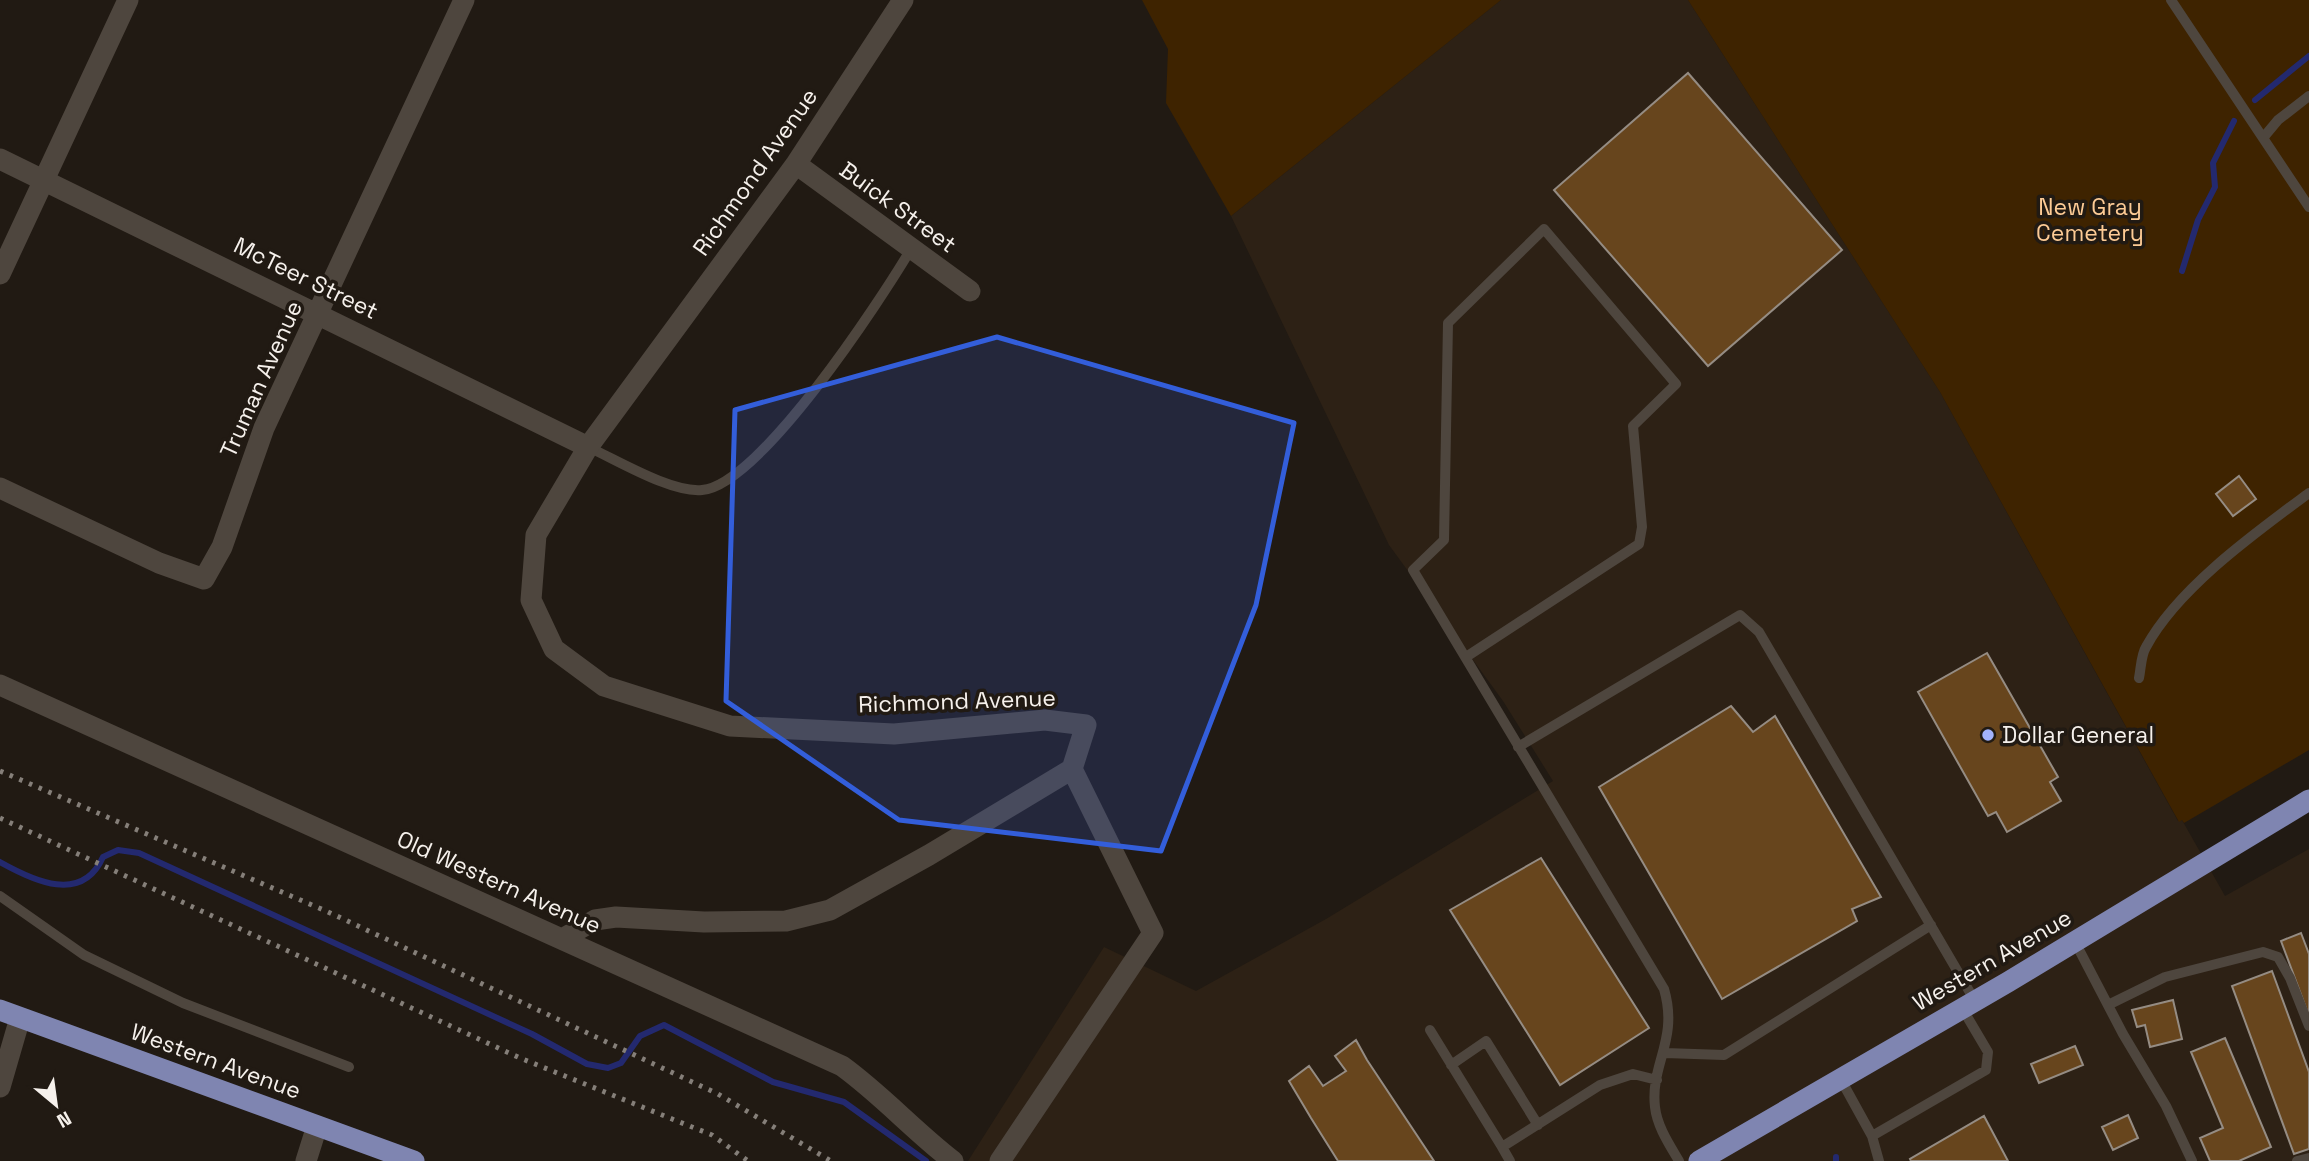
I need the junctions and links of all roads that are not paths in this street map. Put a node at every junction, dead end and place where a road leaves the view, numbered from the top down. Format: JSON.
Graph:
{"nodes":[{"id":1,"x":128,"y":0,"type":"edge"},
{"id":2,"x":464,"y":0,"type":"edge"},
{"id":3,"x":903,"y":0,"type":"edge"},
{"id":4,"x":2171,"y":0,"type":"edge"},
{"id":5,"x":2309,"y":96,"type":"edge"},
{"id":6,"x":2263,"y":138,"type":"junction"},
{"id":7,"x":0,"y":159,"type":"edge"},
{"id":8,"x":796,"y":164,"type":"junction"},
{"id":9,"x":44,"y":179,"type":"junction"},
{"id":10,"x":2309,"y":207,"type":"edge"},
{"id":11,"x":911,"y":249,"type":"junction"},
{"id":12,"x":0,"y":274,"type":"edge"},
{"id":13,"x":970,"y":291,"type":"dead end"},
{"id":14,"x":318,"y":313,"type":"junction"},
{"id":15,"x":588,"y":447,"type":"junction"},
{"id":16,"x":0,"y":488,"type":"edge"},
{"id":17,"x":2309,"y":493,"type":"edge"},
{"id":18,"x":1466,"y":657,"type":"junction"},
{"id":19,"x":2139,"y":678,"type":"dead end"},
{"id":20,"x":0,"y":685,"type":"edge"},
{"id":21,"x":1518,"y":747,"type":"junction"},
{"id":22,"x":1072,"y":769,"type":"junction"},
{"id":23,"x":2309,"y":800,"type":"edge"},
{"id":24,"x":0,"y":896,"type":"edge"},
{"id":25,"x":1931,"y":925,"type":"junction"},
{"id":26,"x":562,"y":939,"type":"junction"},
{"id":27,"x":2075,"y":942,"type":"junction"},
{"id":28,"x":1968,"y":1005,"type":"junction"},
{"id":29,"x":2108,"y":1005,"type":"junction"},
{"id":30,"x":10,"y":1014,"type":"edge"},
{"id":31,"x":2309,"y":1026,"type":"edge"},
{"id":32,"x":1430,"y":1030,"type":"dead end"},
{"id":33,"x":1665,"y":1053,"type":"junction"},
{"id":34,"x":1451,"y":1065,"type":"junction"},
{"id":35,"x":349,"y":1067,"type":"dead end"},
{"id":36,"x":1840,"y":1077,"type":"junction"},
{"id":37,"x":1657,"y":1080,"type":"junction"},
{"id":38,"x":0,"y":1087,"type":"edge"},
{"id":39,"x":1538,"y":1125,"type":"junction"},
{"id":40,"x":317,"y":1126,"type":"junction"},
{"id":41,"x":1872,"y":1136,"type":"junction"},
{"id":42,"x":1502,"y":1147,"type":"junction"},
{"id":43,"x":2309,"y":1158,"type":"edge"},
{"id":44,"x":306,"y":1161,"type":"edge"},
{"id":45,"x":414,"y":1161,"type":"edge"},
{"id":46,"x":953,"y":1161,"type":"edge"},
{"id":47,"x":1000,"y":1161,"type":"edge"},
{"id":48,"x":1510,"y":1161,"type":"edge"},
{"id":49,"x":1679,"y":1161,"type":"edge"},
{"id":50,"x":1699,"y":1161,"type":"edge"},
{"id":51,"x":1879,"y":1161,"type":"edge"},
{"id":52,"x":2192,"y":1161,"type":"edge"},
{"id":53,"x":2297,"y":1161,"type":"edge"}],
"edges":[{"from":1,"to":9,"type":"street"},
{"from":2,"to":14,"type":"street","name":"Truman Avenue"},
{"from":3,"to":8,"type":"street","name":"Richmond Avenue"},
{"from":4,"to":6,"type":"lane"},
{"from":5,"to":6,"type":"lane"},
{"from":6,"to":10,"type":"lane"},
{"from":7,"to":9,"type":"street","name":"McTeer Street"},
{"from":8,"to":11,"type":"street","name":"Buick Street"},
{"from":8,"to":15,"type":"street","name":"Richmond Avenue"},
{"from":9,"to":12,"type":"street"},
{"from":9,"to":14,"type":"street","name":"McTeer Street"},
{"from":11,"to":13,"type":"street","name":"Buick Street"},
{"from":11,"to":15,"type":"lane"},
{"from":14,"to":15,"type":"street","name":"McTeer Street"},
{"from":14,"to":16,"type":"street","name":"Truman Avenue"},
{"from":15,"to":22,"type":"street","name":"Richmond Avenue"},
{"from":17,"to":19,"type":"lane"},
{"from":18,"to":18,"type":"lane"},
{"from":18,"to":21,"type":"lane"},
{"from":20,"to":26,"type":"street","name":"Old Western Avenue"},
{"from":21,"to":25,"type":"lane"},
{"from":21,"to":33,"type":"lane"},
{"from":22,"to":26,"type":"street"},
{"from":22,"to":47,"type":"street"},
{"from":23,"to":27,"type":"main road","name":"Western Avenue"},
{"from":24,"to":35,"type":"lane"},
{"from":25,"to":28,"type":"lane"},
{"from":25,"to":33,"type":"lane"},
{"from":26,"to":46,"type":"street","name":"Old Western Avenue"},
{"from":27,"to":28,"type":"main road","name":"Western Avenue"},
{"from":27,"to":29,"type":"lane"},
{"from":28,"to":36,"type":"main road","name":"Western Avenue"},
{"from":28,"to":41,"type":"lane"},
{"from":29,"to":31,"type":"lane"},
{"from":29,"to":52,"type":"lane"},
{"from":30,"to":38,"type":"street"},
{"from":30,"to":40,"type":"main road","name":"Western Avenue"},
{"from":32,"to":34,"type":"lane"},
{"from":33,"to":37,"type":"lane"},
{"from":34,"to":39,"type":"lane"},
{"from":34,"to":42,"type":"lane"},
{"from":36,"to":41,"type":"lane"},
{"from":36,"to":50,"type":"main road","name":"Western Avenue"},
{"from":37,"to":39,"type":"lane"},
{"from":37,"to":49,"type":"lane"},
{"from":39,"to":42,"type":"lane"},
{"from":40,"to":44,"type":"street"},
{"from":40,"to":45,"type":"main road","name":"Western Avenue"},
{"from":41,"to":51,"type":"lane"},
{"from":42,"to":48,"type":"lane"},
{"from":43,"to":53,"type":"lane"}]}
